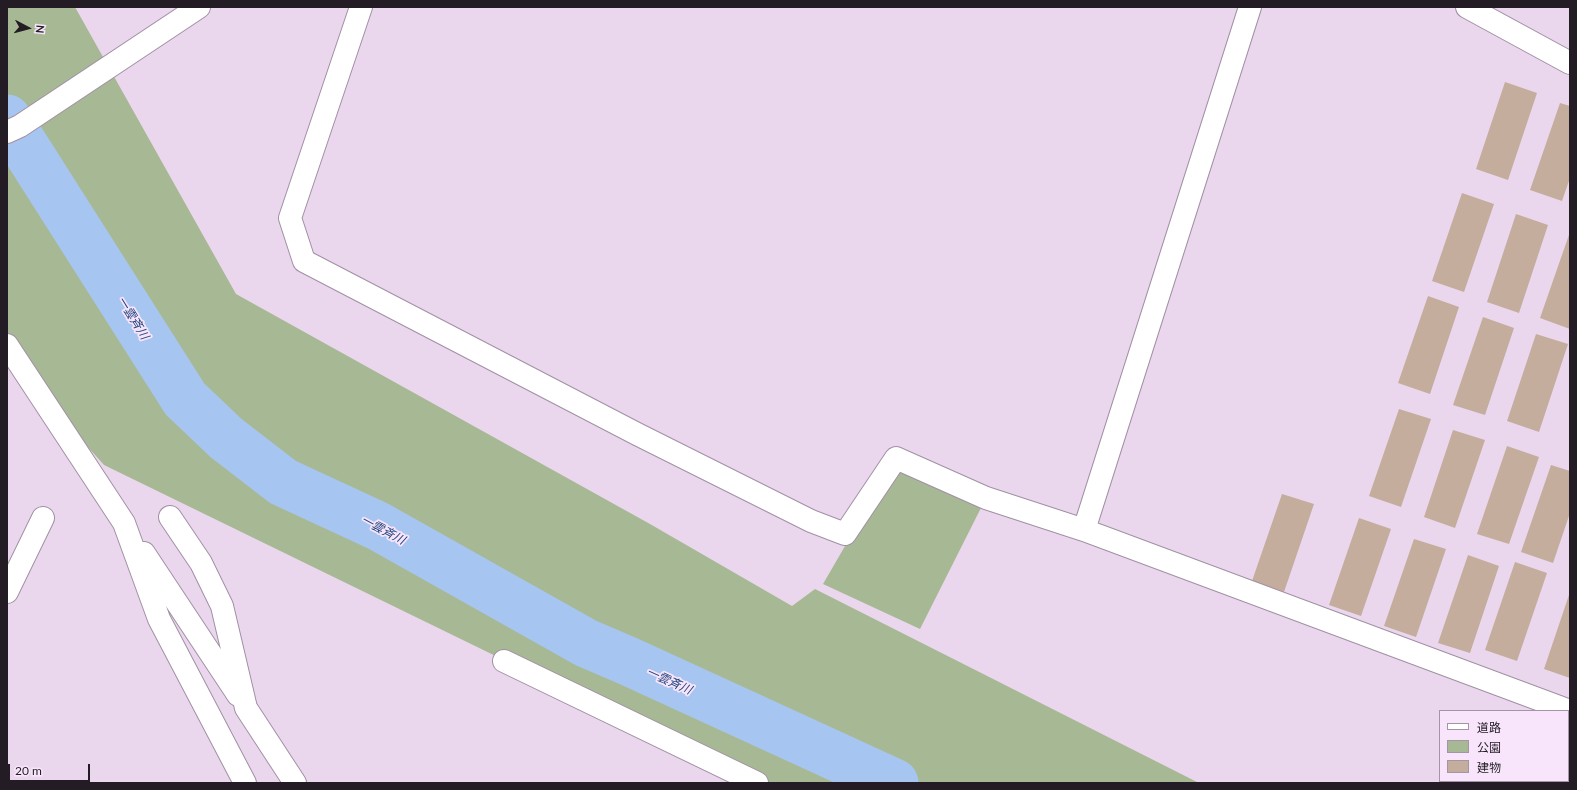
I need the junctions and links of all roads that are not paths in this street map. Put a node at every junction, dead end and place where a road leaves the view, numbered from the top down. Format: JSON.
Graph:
{"nodes":[{"id":1,"x":199,"y":7,"type":"edge"},
{"id":2,"x":361,"y":7,"type":"edge"},
{"id":3,"x":1250,"y":7,"type":"edge"},
{"id":4,"x":1467,"y":7,"type":"edge"},
{"id":5,"x":1570,"y":63,"type":"edge"},
{"id":6,"x":7,"y":132,"type":"edge"},
{"id":7,"x":7,"y":345,"type":"edge"},
{"id":8,"x":170,"y":517,"type":"dead end"},
{"id":9,"x":43,"y":518,"type":"dead end"},
{"id":10,"x":124,"y":523,"type":"junction"},
{"id":11,"x":1084,"y":530,"type":"junction"},
{"id":12,"x":7,"y":592,"type":"edge"},
{"id":13,"x":504,"y":661,"type":"dead end"},
{"id":14,"x":246,"y":708,"type":"junction"},
{"id":15,"x":1567,"y":710,"type":"edge"},
{"id":16,"x":245,"y":783,"type":"edge"},
{"id":17,"x":295,"y":783,"type":"edge"},
{"id":18,"x":757,"y":783,"type":"edge"}],
"edges":[{"from":1,"to":6,"type":"street"},
{"from":2,"to":11,"type":"street"},
{"from":3,"to":11,"type":"street"},
{"from":4,"to":5,"type":"street"},
{"from":7,"to":10,"type":"street"},
{"from":8,"to":14,"type":"street"},
{"from":9,"to":12,"type":"street"},
{"from":10,"to":14,"type":"street"},
{"from":10,"to":16,"type":"street"},
{"from":11,"to":15,"type":"street"},
{"from":13,"to":18,"type":"street"},
{"from":14,"to":17,"type":"street"}]}
